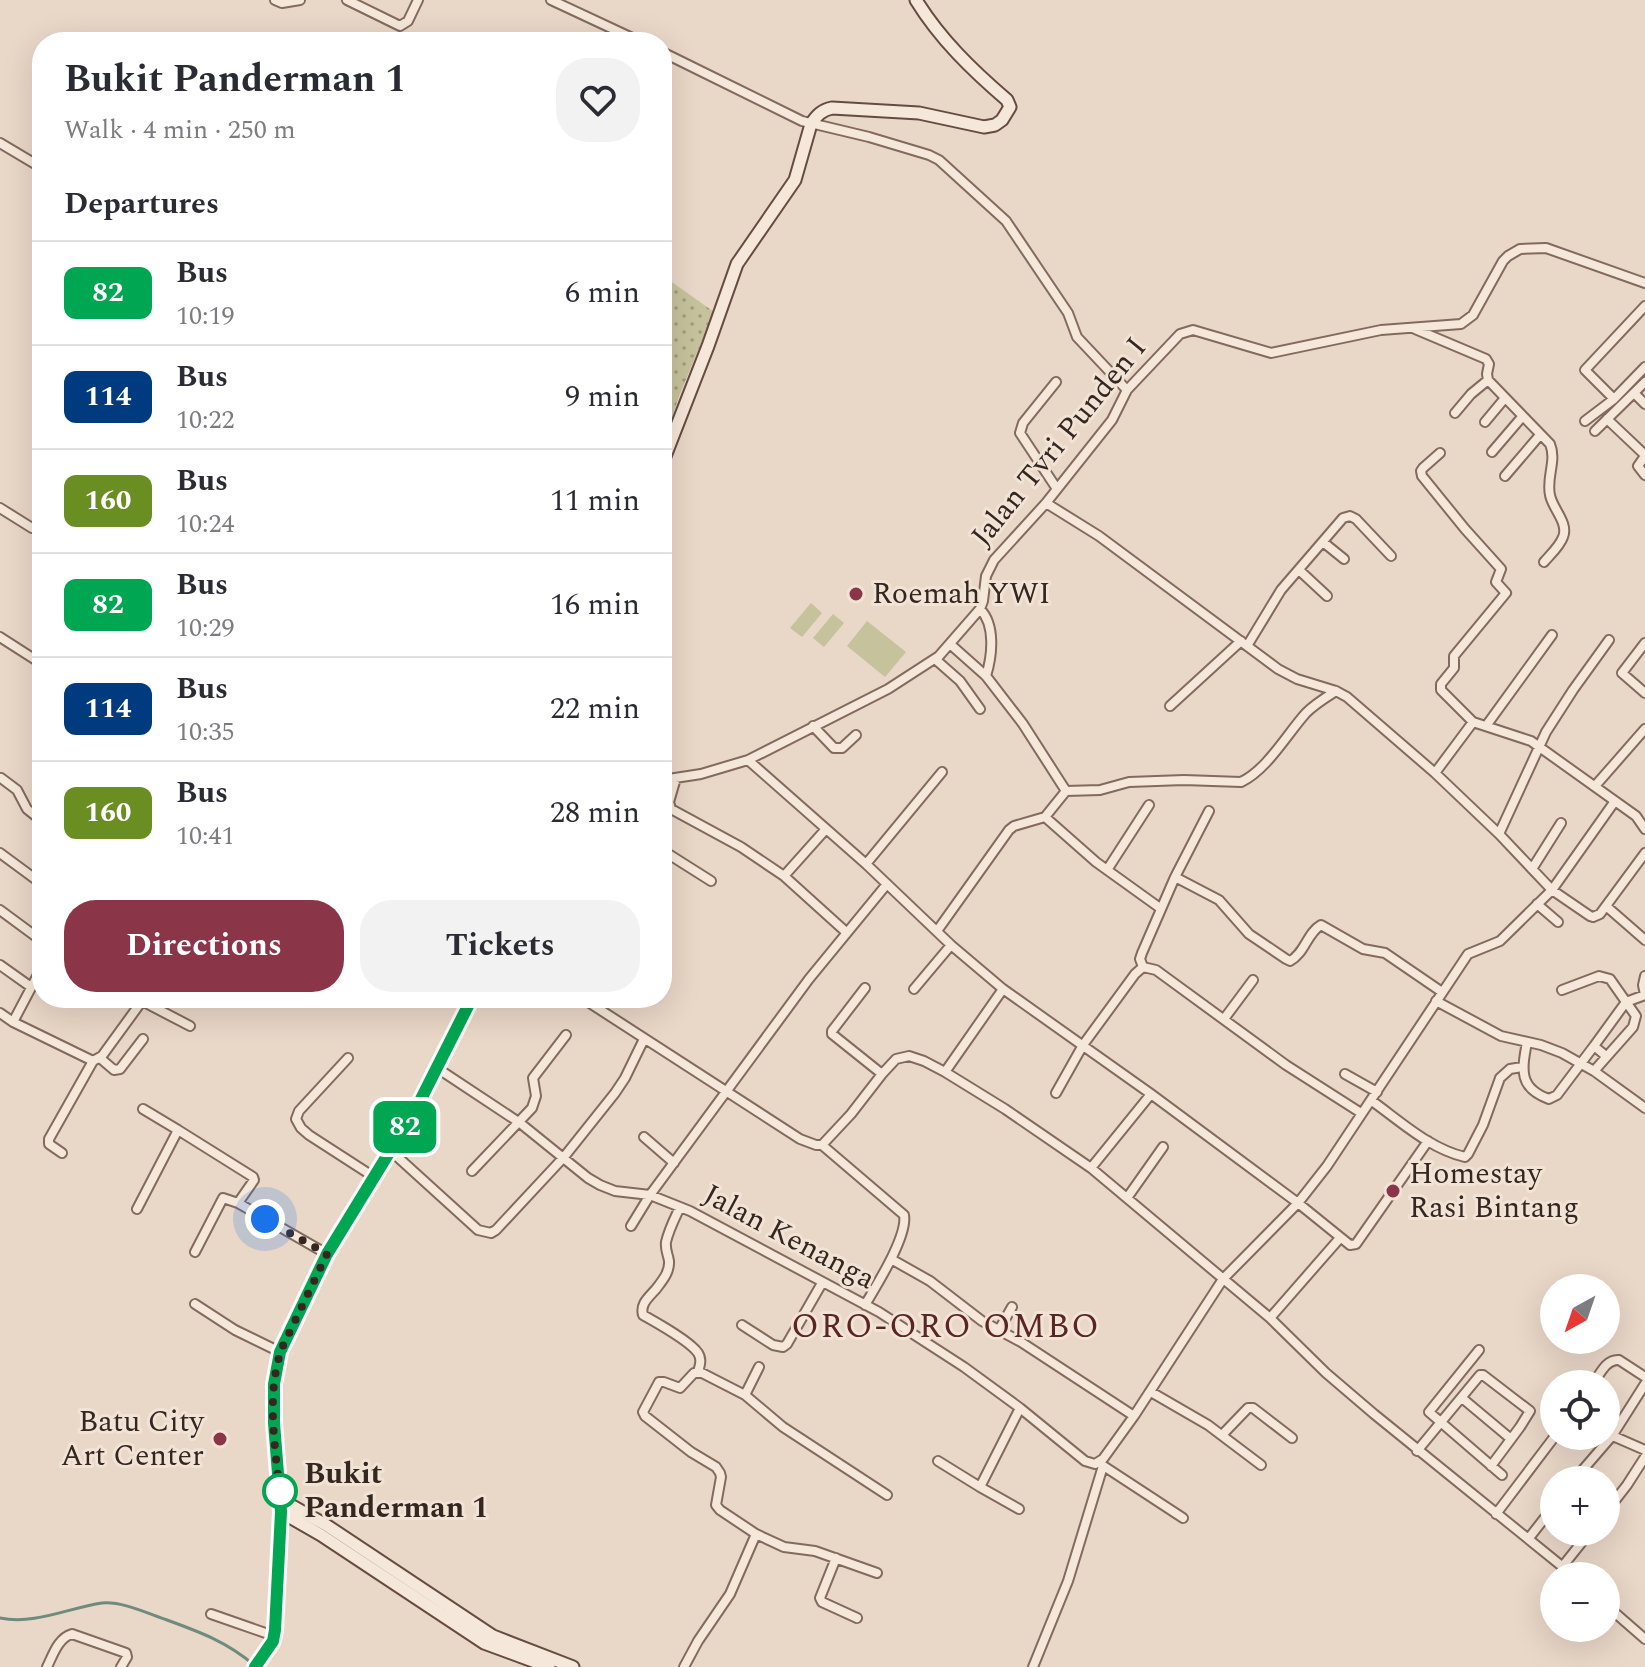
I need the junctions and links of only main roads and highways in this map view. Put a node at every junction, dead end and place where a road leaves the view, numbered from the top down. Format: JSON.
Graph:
{"nodes":[{"id":1,"x":916,"y":0,"type":"edge"},
{"id":2,"x":672,"y":438,"type":"edge"},
{"id":3,"x":467,"y":1008,"type":"edge"},
{"id":4,"x":280,"y":1499,"type":"junction"},
{"id":5,"x":281,"y":1512,"type":"junction"},
{"id":6,"x":492,"y":1641,"type":"junction"},
{"id":7,"x":257,"y":1664,"type":"edge"},
{"id":8,"x":549,"y":1667,"type":"edge"},
{"id":9,"x":573,"y":1667,"type":"edge"}],
"edges":[{"from":1,"to":2,"type":"main road"},
{"from":3,"to":4,"type":"main road"},
{"from":4,"to":5,"type":"main road"},
{"from":4,"to":6,"type":"main road"},
{"from":5,"to":6,"type":"main road"},
{"from":5,"to":7,"type":"main road"},
{"from":6,"to":8,"type":"main road"},
{"from":6,"to":9,"type":"main road"}]}
